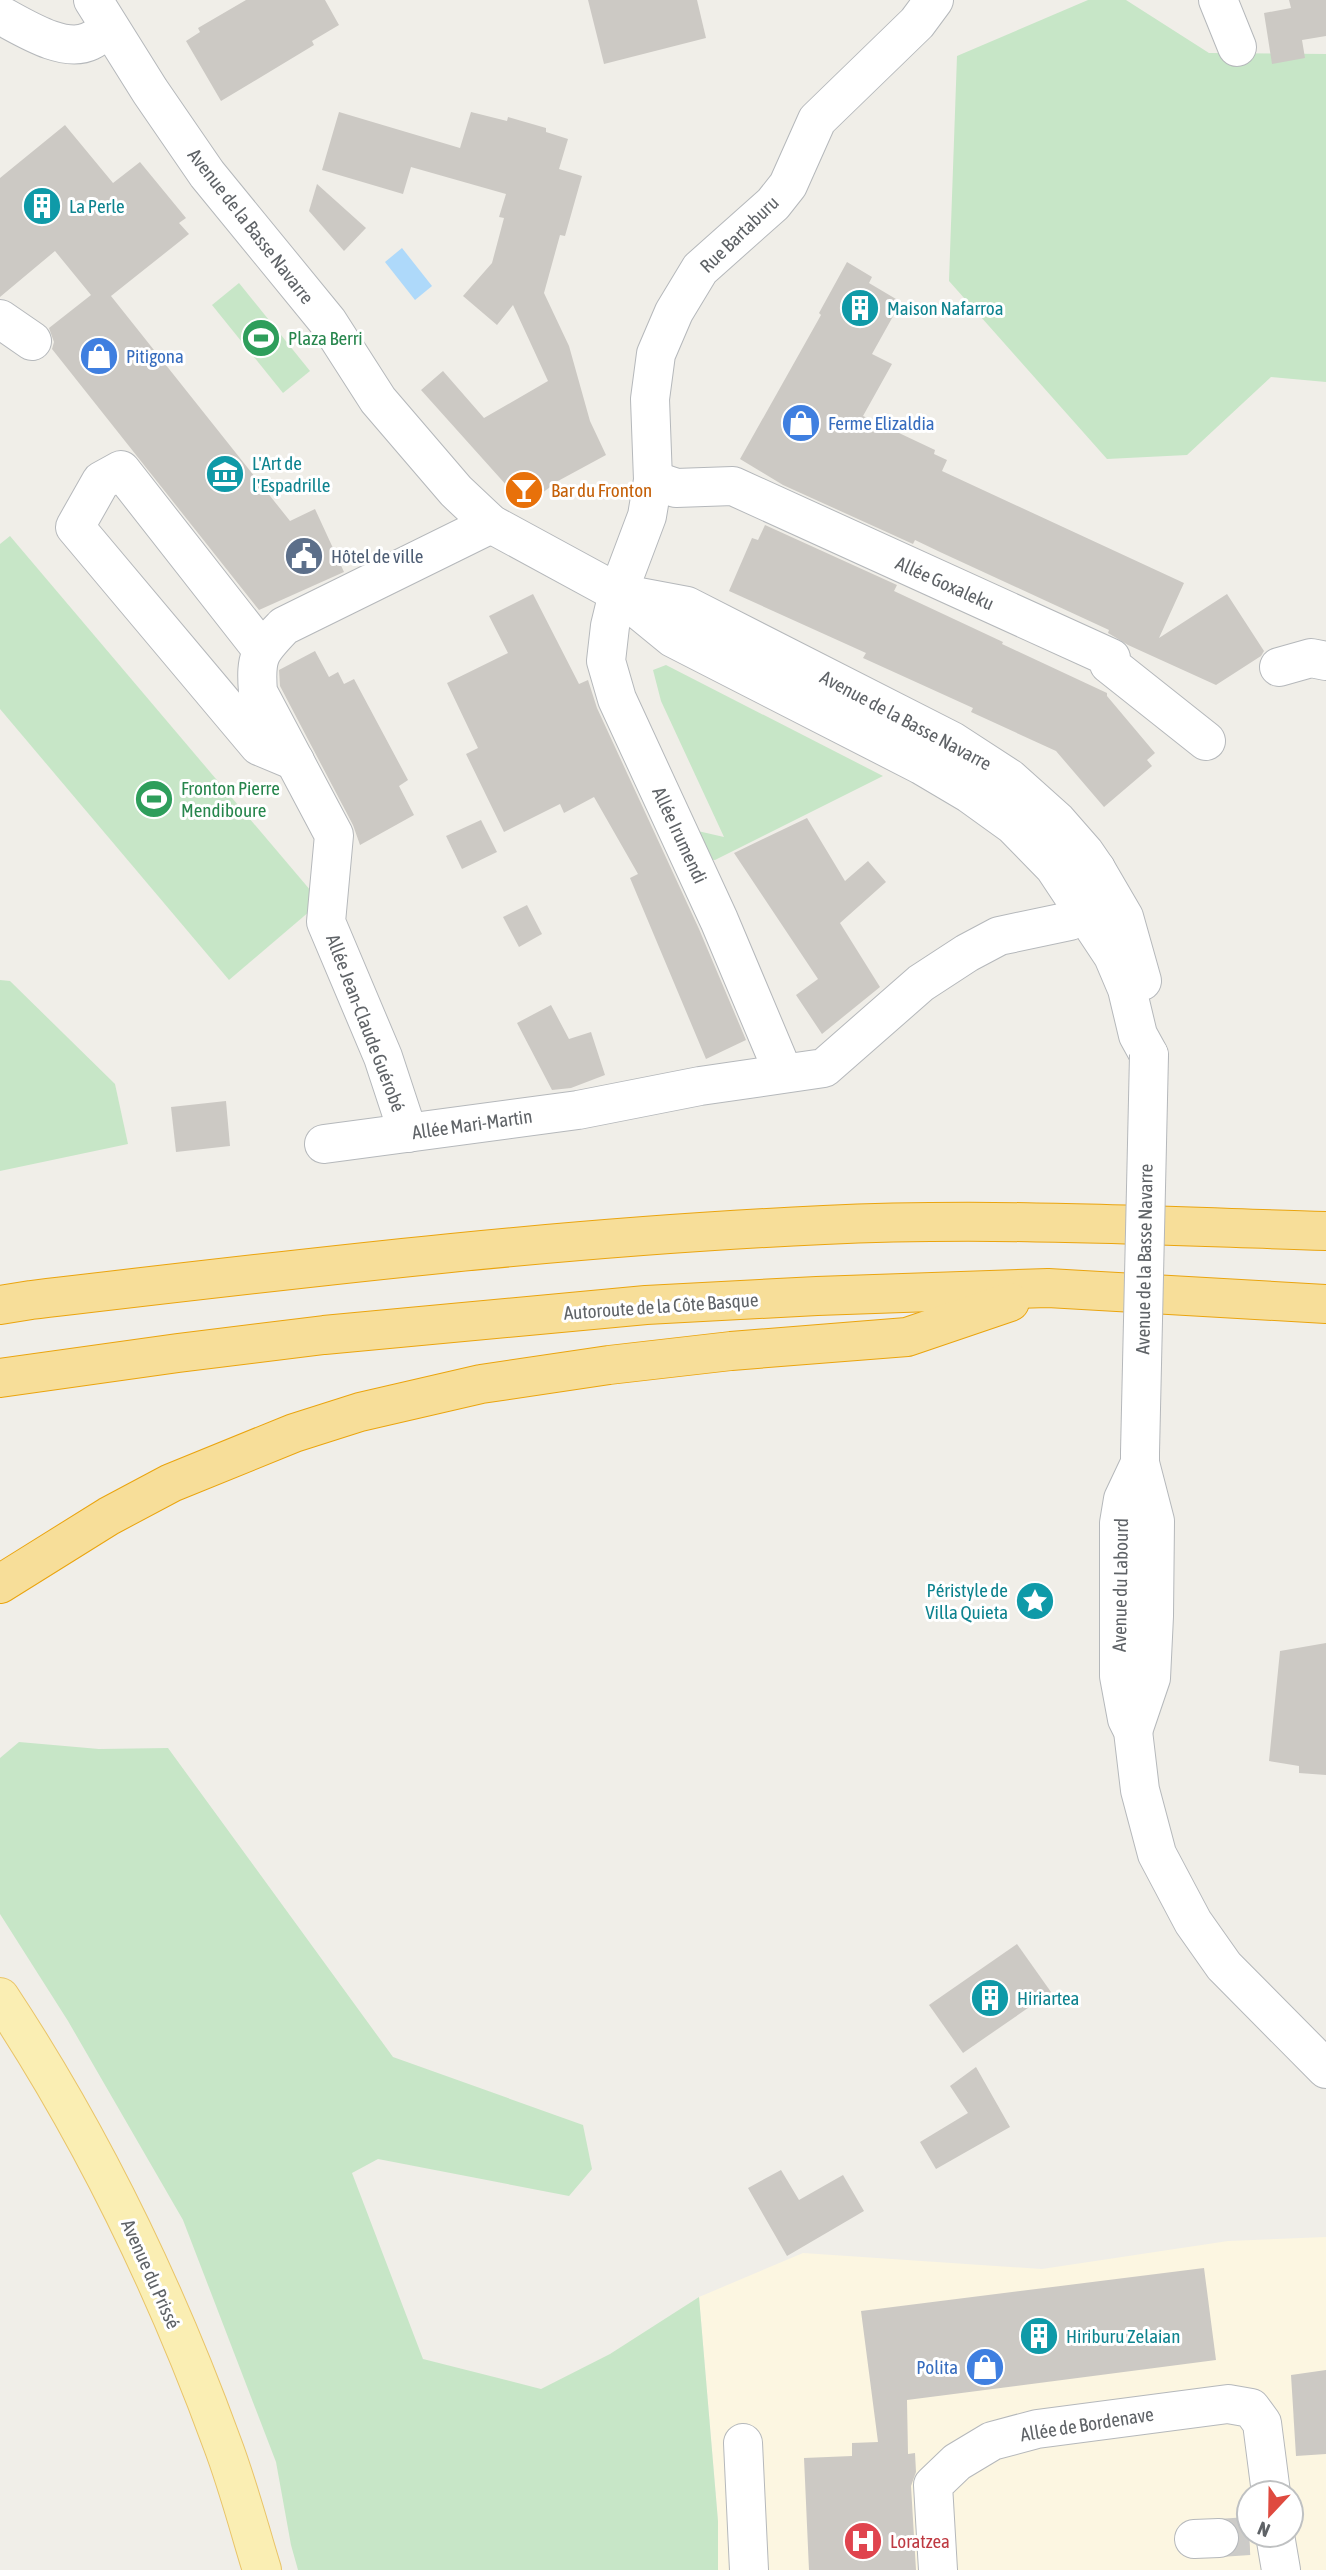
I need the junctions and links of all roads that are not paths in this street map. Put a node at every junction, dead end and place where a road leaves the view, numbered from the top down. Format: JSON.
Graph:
{"nodes":[{"id":1,"x":934,"y":0,"type":"edge"},
{"id":2,"x":1218,"y":0,"type":"edge"},
{"id":3,"x":101,"y":14,"type":"edge"},
{"id":4,"x":0,"y":15,"type":"edge"},
{"id":5,"x":1237,"y":47,"type":"dead end"},
{"id":6,"x":0,"y":319,"type":"edge"},
{"id":7,"x":32,"y":341,"type":"dead end"},
{"id":8,"x":653,"y":480,"type":"junction"},
{"id":9,"x":491,"y":524,"type":"junction"},
{"id":10,"x":618,"y":593,"type":"junction"},
{"id":11,"x":262,"y":650,"type":"junction"},
{"id":12,"x":1326,"y":662,"type":"edge"},
{"id":13,"x":1279,"y":667,"type":"dead end"},
{"id":14,"x":1206,"y":741,"type":"dead end"},
{"id":15,"x":295,"y":761,"type":"junction"},
{"id":16,"x":1096,"y":869,"type":"junction"},
{"id":17,"x":1083,"y":913,"type":"junction"},
{"id":18,"x":1146,"y":1035,"type":"junction"},
{"id":19,"x":783,"y":1072,"type":"junction"},
{"id":20,"x":408,"y":1133,"type":"junction"},
{"id":21,"x":324,"y":1144,"type":"dead end"},
{"id":22,"x":1326,"y":1230,"type":"edge"},
{"id":23,"x":1048,"y":1289,"type":"junction"},
{"id":24,"x":1326,"y":1304,"type":"edge"},
{"id":25,"x":0,"y":1305,"type":"edge"},
{"id":26,"x":0,"y":1378,"type":"edge"},
{"id":27,"x":1140,"y":1463,"type":"joint"},
{"id":28,"x":0,"y":1584,"type":"edge"},
{"id":29,"x":0,"y":1997,"type":"edge"},
{"id":30,"x":1326,"y":2069,"type":"edge"},
{"id":31,"x":743,"y":2443,"type":"dead end"},
{"id":32,"x":1269,"y":2479,"type":"edge"},
{"id":33,"x":1256,"y":2549,"type":"edge"},
{"id":34,"x":262,"y":2570,"type":"edge"},
{"id":35,"x":749,"y":2570,"type":"edge"},
{"id":36,"x":938,"y":2570,"type":"edge"},
{"id":37,"x":1282,"y":2570,"type":"edge"}],
"edges":[{"from":1,"to":8,"type":"street","name":"Rue Bartaburu"},
{"from":2,"to":5,"type":"street"},
{"from":3,"to":4,"type":"street"},
{"from":3,"to":9,"type":"street","name":"Avenue de la Basse Navarre"},
{"from":6,"to":7,"type":"street"},
{"from":8,"to":10,"type":"street","name":"Rue Bartaburu"},
{"from":8,"to":14,"type":"street","name":"Allée Goxaleku"},
{"from":9,"to":10,"type":"street","name":"Avenue de la Basse Navarre"},
{"from":9,"to":11,"type":"street"},
{"from":10,"to":16,"type":"street","name":"Avenue de la Basse Navarre"},
{"from":10,"to":17,"type":"street","name":"Avenue de la Basse Navarre"},
{"from":10,"to":19,"type":"street","name":"Allée Irumendi"},
{"from":11,"to":15,"type":"street","name":"Allée Jean-Claude Guérobé"},
{"from":11,"to":15,"type":"street"},
{"from":12,"to":13,"type":"street"},
{"from":15,"to":20,"type":"street","name":"Allée Jean-Claude Guérobé"},
{"from":16,"to":17,"type":"street"},
{"from":16,"to":18,"type":"street","name":"Avenue de la Basse Navarre"},
{"from":17,"to":18,"type":"street","name":"Avenue de la Basse Navarre"},
{"from":17,"to":19,"type":"street","name":"Allée Mari-Martin"},
{"from":18,"to":27,"type":"street","name":"Avenue de la Basse Navarre","bridge":true},
{"from":19,"to":20,"type":"street","name":"Allée Mari-Martin"},
{"from":20,"to":21,"type":"street","name":"Allée Mari-Martin"},
{"from":22,"to":25,"type":"highway"},
{"from":23,"to":24,"type":"highway","name":"Autoroute de la Côte Basque"},
{"from":23,"to":26,"type":"highway","name":"Autoroute de la Côte Basque"},
{"from":23,"to":28,"type":"highway"},
{"from":27,"to":30,"type":"street","name":"Avenue du Labourd"},
{"from":29,"to":34,"type":"main road","name":"Avenue du Prissé"},
{"from":31,"to":35,"type":"street"},
{"from":32,"to":36,"type":"street","name":"Allée de Bordenave"},
{"from":33,"to":37,"type":"street"}]}
